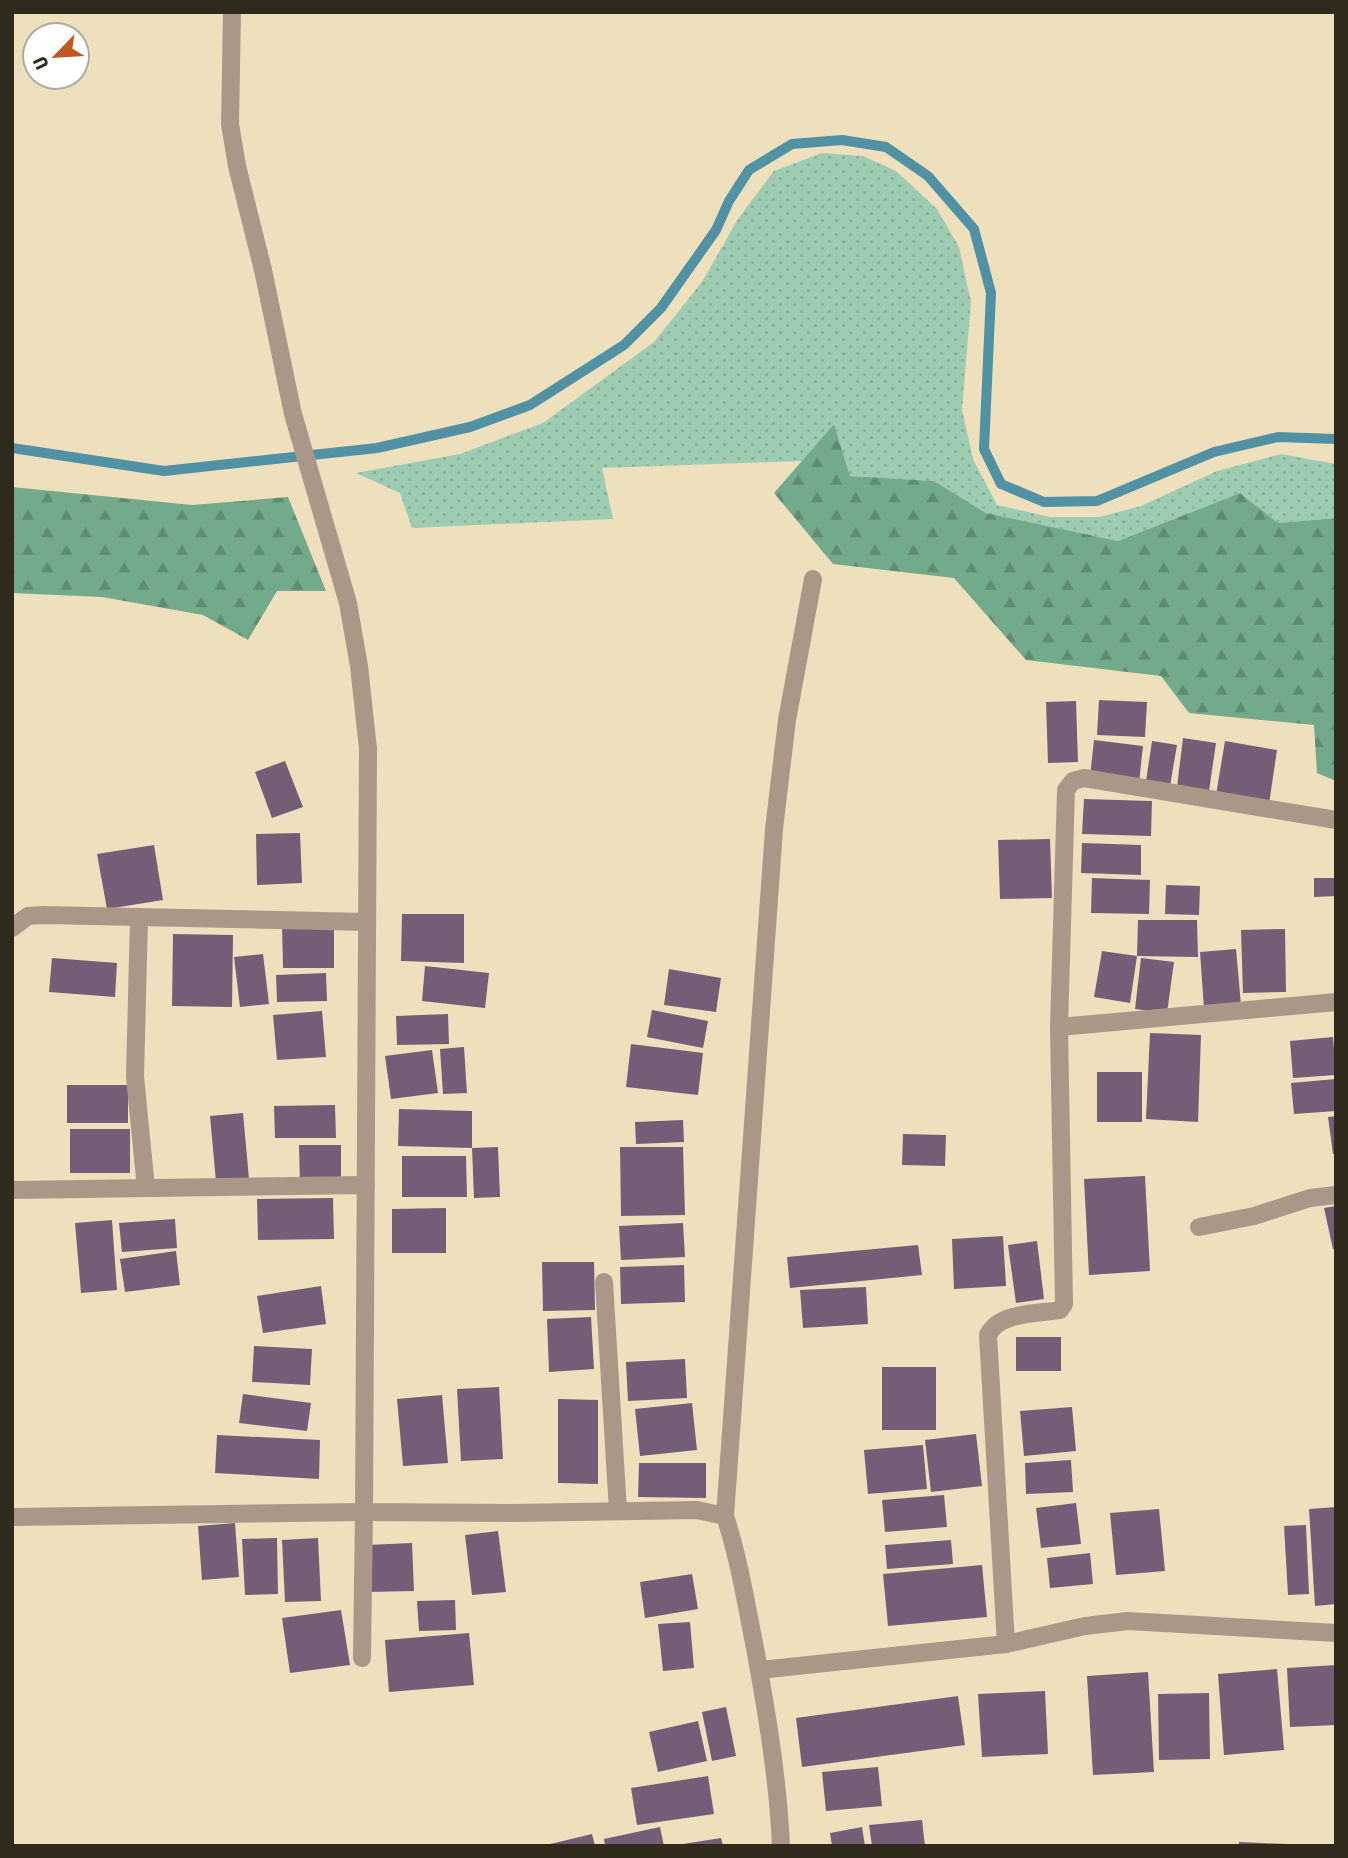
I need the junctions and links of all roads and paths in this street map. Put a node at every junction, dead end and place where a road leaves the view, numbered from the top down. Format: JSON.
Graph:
{"nodes":[{"id":1,"x":232,"y":12,"type":"edge"},
{"id":2,"x":813,"y":579,"type":"dead end"},
{"id":3,"x":1336,"y":820,"type":"edge"},
{"id":4,"x":139,"y":917,"type":"junction"},
{"id":5,"x":367,"y":922,"type":"junction"},
{"id":6,"x":12,"y":928,"type":"edge"},
{"id":7,"x":1336,"y":1002,"type":"edge"},
{"id":8,"x":1059,"y":1027,"type":"junction"},
{"id":9,"x":366,"y":1185,"type":"junction"},
{"id":10,"x":146,"y":1188,"type":"junction"},
{"id":11,"x":12,"y":1190,"type":"edge"},
{"id":12,"x":1336,"y":1195,"type":"edge"},
{"id":13,"x":1199,"y":1227,"type":"dead end"},
{"id":14,"x":604,"y":1282,"type":"dead end"},
{"id":15,"x":618,"y":1511,"type":"junction"},
{"id":16,"x":364,"y":1512,"type":"junction"},
{"id":17,"x":725,"y":1516,"type":"junction"},
{"id":18,"x":12,"y":1517,"type":"edge"},
{"id":19,"x":1336,"y":1633,"type":"edge"},
{"id":20,"x":1006,"y":1644,"type":"junction"},
{"id":21,"x":362,"y":1658,"type":"dead end"},
{"id":22,"x":759,"y":1671,"type":"junction"},
{"id":23,"x":780,"y":1846,"type":"edge"}],
"edges":[{"from":1,"to":5,"type":"street"},
{"from":2,"to":17,"type":"street"},
{"from":3,"to":8,"type":"street"},
{"from":4,"to":5,"type":"street"},
{"from":4,"to":6,"type":"street"},
{"from":4,"to":10,"type":"street"},
{"from":5,"to":9,"type":"street"},
{"from":7,"to":8,"type":"street"},
{"from":8,"to":20,"type":"street"},
{"from":9,"to":10,"type":"street"},
{"from":9,"to":16,"type":"street"},
{"from":10,"to":11,"type":"street"},
{"from":12,"to":13,"type":"street"},
{"from":14,"to":15,"type":"street"},
{"from":15,"to":16,"type":"street"},
{"from":15,"to":17,"type":"street"},
{"from":16,"to":18,"type":"street"},
{"from":16,"to":21,"type":"street"},
{"from":17,"to":22,"type":"street"},
{"from":19,"to":20,"type":"street"},
{"from":20,"to":22,"type":"street"},
{"from":22,"to":23,"type":"street"}]}
